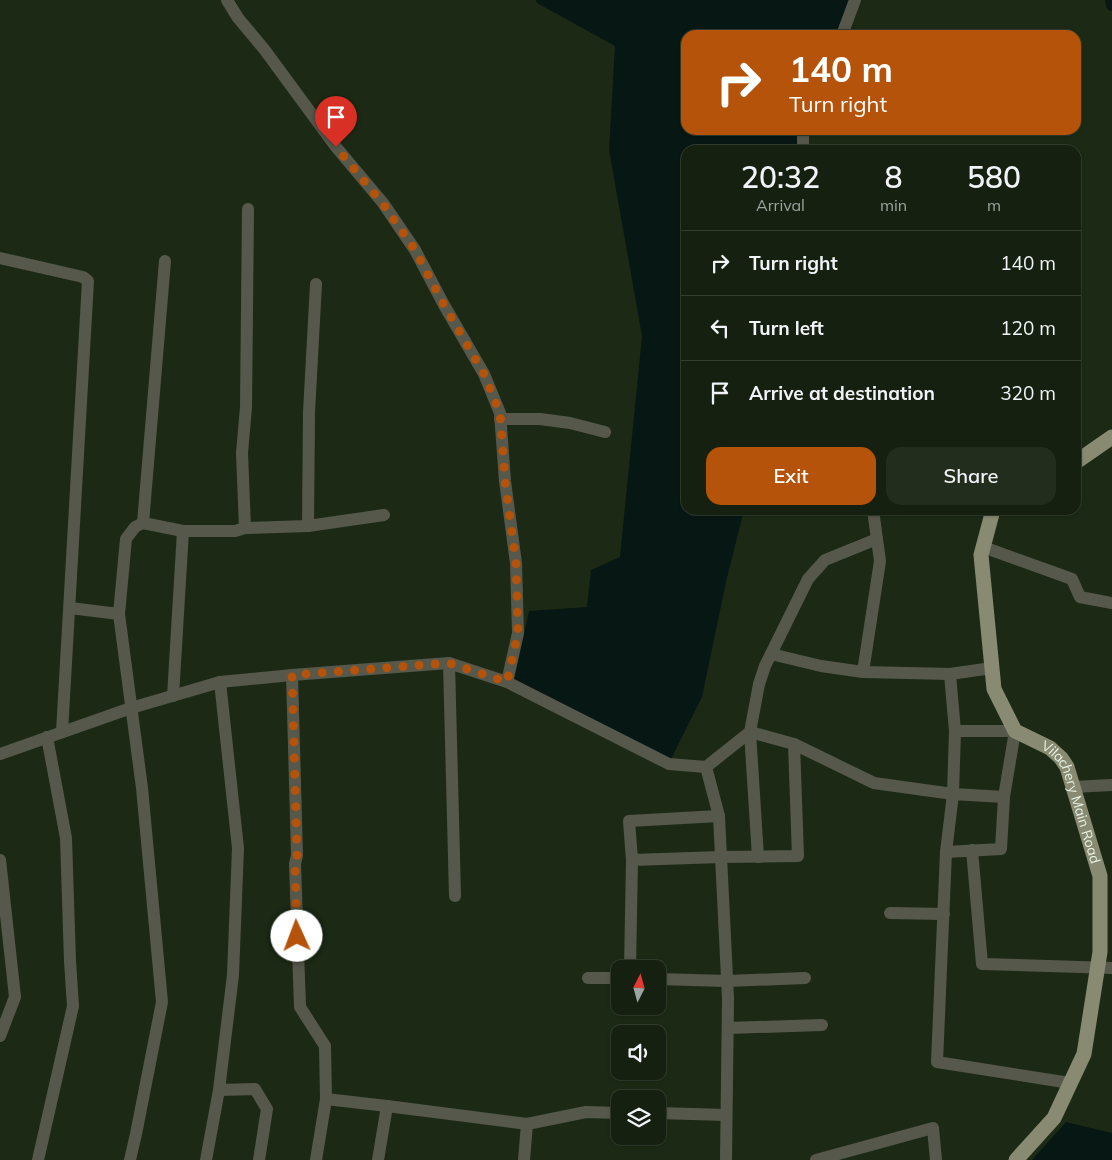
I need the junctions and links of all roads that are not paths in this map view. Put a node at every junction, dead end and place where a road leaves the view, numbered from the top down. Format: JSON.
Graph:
{"nodes":[{"id":1,"x":227,"y":0,"type":"edge"},
{"id":2,"x":855,"y":0,"type":"edge"},
{"id":3,"x":844,"y":30,"type":"edge"},
{"id":4,"x":248,"y":209,"type":"dead end"},
{"id":5,"x":0,"y":258,"type":"edge"},
{"id":6,"x":165,"y":261,"type":"dead end"},
{"id":7,"x":316,"y":284,"type":"dead end"},
{"id":8,"x":500,"y":419,"type":"junction"},
{"id":9,"x":604,"y":432,"type":"dead end"},
{"id":10,"x":1112,"y":437,"type":"edge"},
{"id":11,"x":1081,"y":459,"type":"edge"},
{"id":12,"x":384,"y":515,"type":"dead end"},
{"id":13,"x":874,"y":515,"type":"edge"},
{"id":14,"x":992,"y":515,"type":"edge"},
{"id":15,"x":143,"y":523,"type":"junction"},
{"id":16,"x":308,"y":526,"type":"junction"},
{"id":17,"x":245,"y":528,"type":"junction"},
{"id":18,"x":183,"y":531,"type":"junction"},
{"id":19,"x":877,"y":539,"type":"junction"},
{"id":20,"x":983,"y":547,"type":"junction"},
{"id":21,"x":1112,"y":603,"type":"edge"},
{"id":22,"x":70,"y":608,"type":"junction"},
{"id":23,"x":119,"y":614,"type":"junction"},
{"id":24,"x":771,"y":654,"type":"junction"},
{"id":25,"x":449,"y":663,"type":"junction"},
{"id":26,"x":992,"y":668,"type":"junction"},
{"id":27,"x":863,"y":672,"type":"junction"},
{"id":28,"x":950,"y":674,"type":"junction"},
{"id":29,"x":292,"y":675,"type":"junction"},
{"id":30,"x":220,"y":682,"type":"junction"},
{"id":31,"x":507,"y":682,"type":"junction"},
{"id":32,"x":173,"y":696,"type":"junction"},
{"id":33,"x":131,"y":708,"type":"junction"},
{"id":34,"x":955,"y":731,"type":"junction"},
{"id":35,"x":1015,"y":731,"type":"junction"},
{"id":36,"x":62,"y":732,"type":"junction"},
{"id":37,"x":750,"y":732,"type":"junction"},
{"id":38,"x":47,"y":738,"type":"junction"},
{"id":39,"x":794,"y":744,"type":"junction"},
{"id":40,"x":0,"y":754,"type":"edge"},
{"id":41,"x":706,"y":767,"type":"junction"},
{"id":42,"x":1112,"y":785,"type":"edge"},
{"id":43,"x":1073,"y":787,"type":"junction"},
{"id":44,"x":953,"y":794,"type":"junction"},
{"id":45,"x":1004,"y":797,"type":"junction"},
{"id":46,"x":719,"y":816,"type":"junction"},
{"id":47,"x":972,"y":850,"type":"junction"},
{"id":48,"x":946,"y":852,"type":"junction"},
{"id":49,"x":758,"y":856,"type":"junction"},
{"id":50,"x":721,"y":857,"type":"junction"},
{"id":51,"x":0,"y":860,"type":"edge"},
{"id":52,"x":632,"y":860,"type":"junction"},
{"id":53,"x":454,"y":896,"type":"dead end"},
{"id":54,"x":1106,"y":911,"type":"edge"},
{"id":55,"x":890,"y":913,"type":"dead end"},
{"id":56,"x":944,"y":914,"type":"junction"},
{"id":57,"x":630,"y":960,"type":"edge"},
{"id":58,"x":1105,"y":967,"type":"edge"},
{"id":59,"x":588,"y":978,"type":"dead end"},
{"id":60,"x":611,"y":978,"type":"edge"},
{"id":61,"x":805,"y":978,"type":"dead end"},
{"id":62,"x":666,"y":979,"type":"edge"},
{"id":63,"x":727,"y":981,"type":"junction"},
{"id":64,"x":822,"y":1025,"type":"dead end"},
{"id":65,"x":728,"y":1028,"type":"junction"},
{"id":66,"x":0,"y":1036,"type":"edge"},
{"id":67,"x":1070,"y":1083,"type":"junction"},
{"id":68,"x":219,"y":1090,"type":"junction"},
{"id":69,"x":326,"y":1099,"type":"junction"},
{"id":70,"x":387,"y":1106,"type":"junction"},
{"id":71,"x":611,"y":1113,"type":"edge"},
{"id":72,"x":666,"y":1114,"type":"edge"},
{"id":73,"x":726,"y":1115,"type":"junction"},
{"id":74,"x":527,"y":1124,"type":"junction"},
{"id":75,"x":38,"y":1160,"type":"edge"},
{"id":76,"x":130,"y":1160,"type":"edge"},
{"id":77,"x":206,"y":1160,"type":"edge"},
{"id":78,"x":259,"y":1160,"type":"edge"},
{"id":79,"x":316,"y":1160,"type":"edge"},
{"id":80,"x":378,"y":1160,"type":"edge"},
{"id":81,"x":524,"y":1160,"type":"edge"},
{"id":82,"x":726,"y":1160,"type":"edge"},
{"id":83,"x":816,"y":1160,"type":"edge"},
{"id":84,"x":936,"y":1160,"type":"edge"},
{"id":85,"x":1016,"y":1160,"type":"edge"}],
"edges":[{"from":1,"to":8,"type":"street"},
{"from":2,"to":3,"type":"street"},
{"from":4,"to":17,"type":"street"},
{"from":5,"to":22,"type":"street"},
{"from":6,"to":15,"type":"street"},
{"from":7,"to":16,"type":"street"},
{"from":8,"to":9,"type":"street"},
{"from":8,"to":31,"type":"street"},
{"from":10,"to":11,"type":"main road"},
{"from":12,"to":16,"type":"street"},
{"from":13,"to":19,"type":"street"},
{"from":14,"to":20,"type":"main road"},
{"from":15,"to":18,"type":"street"},
{"from":15,"to":23,"type":"street"},
{"from":16,"to":17,"type":"street"},
{"from":17,"to":18,"type":"street"},
{"from":18,"to":32,"type":"street"},
{"from":19,"to":24,"type":"street"},
{"from":19,"to":27,"type":"street"},
{"from":20,"to":21,"type":"street"},
{"from":20,"to":26,"type":"main road"},
{"from":22,"to":23,"type":"street"},
{"from":22,"to":36,"type":"street"},
{"from":23,"to":33,"type":"street"},
{"from":24,"to":27,"type":"street"},
{"from":24,"to":37,"type":"street"},
{"from":25,"to":29,"type":"street"},
{"from":25,"to":31,"type":"street"},
{"from":25,"to":53,"type":"street"},
{"from":26,"to":28,"type":"street"},
{"from":26,"to":35,"type":"main road"},
{"from":27,"to":28,"type":"street"},
{"from":28,"to":34,"type":"street"},
{"from":29,"to":30,"type":"street"},
{"from":29,"to":69,"type":"street"},
{"from":30,"to":32,"type":"street"},
{"from":30,"to":68,"type":"street"},
{"from":31,"to":41,"type":"street"},
{"from":32,"to":33,"type":"street"},
{"from":33,"to":36,"type":"street"},
{"from":33,"to":76,"type":"street"},
{"from":34,"to":35,"type":"street"},
{"from":34,"to":44,"type":"street"},
{"from":35,"to":43,"type":"main road","name":"Vilachery Main Road"},
{"from":35,"to":45,"type":"street"},
{"from":36,"to":38,"type":"street"},
{"from":37,"to":39,"type":"street"},
{"from":37,"to":41,"type":"street"},
{"from":37,"to":49,"type":"street"},
{"from":38,"to":40,"type":"street"},
{"from":38,"to":75,"type":"street"},
{"from":39,"to":44,"type":"street"},
{"from":39,"to":49,"type":"street"},
{"from":41,"to":46,"type":"street"},
{"from":42,"to":43,"type":"street"},
{"from":43,"to":54,"type":"main road","name":"Vilachery Main Road"},
{"from":44,"to":45,"type":"street"},
{"from":44,"to":48,"type":"street"},
{"from":45,"to":47,"type":"street"},
{"from":46,"to":50,"type":"street"},
{"from":46,"to":52,"type":"street"},
{"from":47,"to":48,"type":"street"},
{"from":47,"to":58,"type":"street"},
{"from":48,"to":56,"type":"street"},
{"from":49,"to":50,"type":"street"},
{"from":50,"to":52,"type":"street"},
{"from":50,"to":63,"type":"street"},
{"from":51,"to":66,"type":"street"},
{"from":52,"to":57,"type":"street"},
{"from":54,"to":58,"type":"main road","name":"Vilachery Main Road"},
{"from":55,"to":56,"type":"street"},
{"from":56,"to":67,"type":"street"},
{"from":58,"to":67,"type":"main road","name":"Vilachery Main Road"},
{"from":59,"to":60,"type":"street"},
{"from":61,"to":63,"type":"street"},
{"from":62,"to":63,"type":"street"},
{"from":63,"to":65,"type":"street"},
{"from":64,"to":65,"type":"street"},
{"from":65,"to":73,"type":"street"},
{"from":67,"to":85,"type":"main road","name":"Vilachery Main Road"},
{"from":68,"to":77,"type":"street"},
{"from":68,"to":78,"type":"street"},
{"from":69,"to":70,"type":"street"},
{"from":69,"to":79,"type":"street"},
{"from":70,"to":74,"type":"street"},
{"from":70,"to":80,"type":"street"},
{"from":71,"to":74,"type":"street"},
{"from":72,"to":73,"type":"street"},
{"from":73,"to":82,"type":"street"},
{"from":74,"to":81,"type":"street"},
{"from":83,"to":84,"type":"street"}]}
